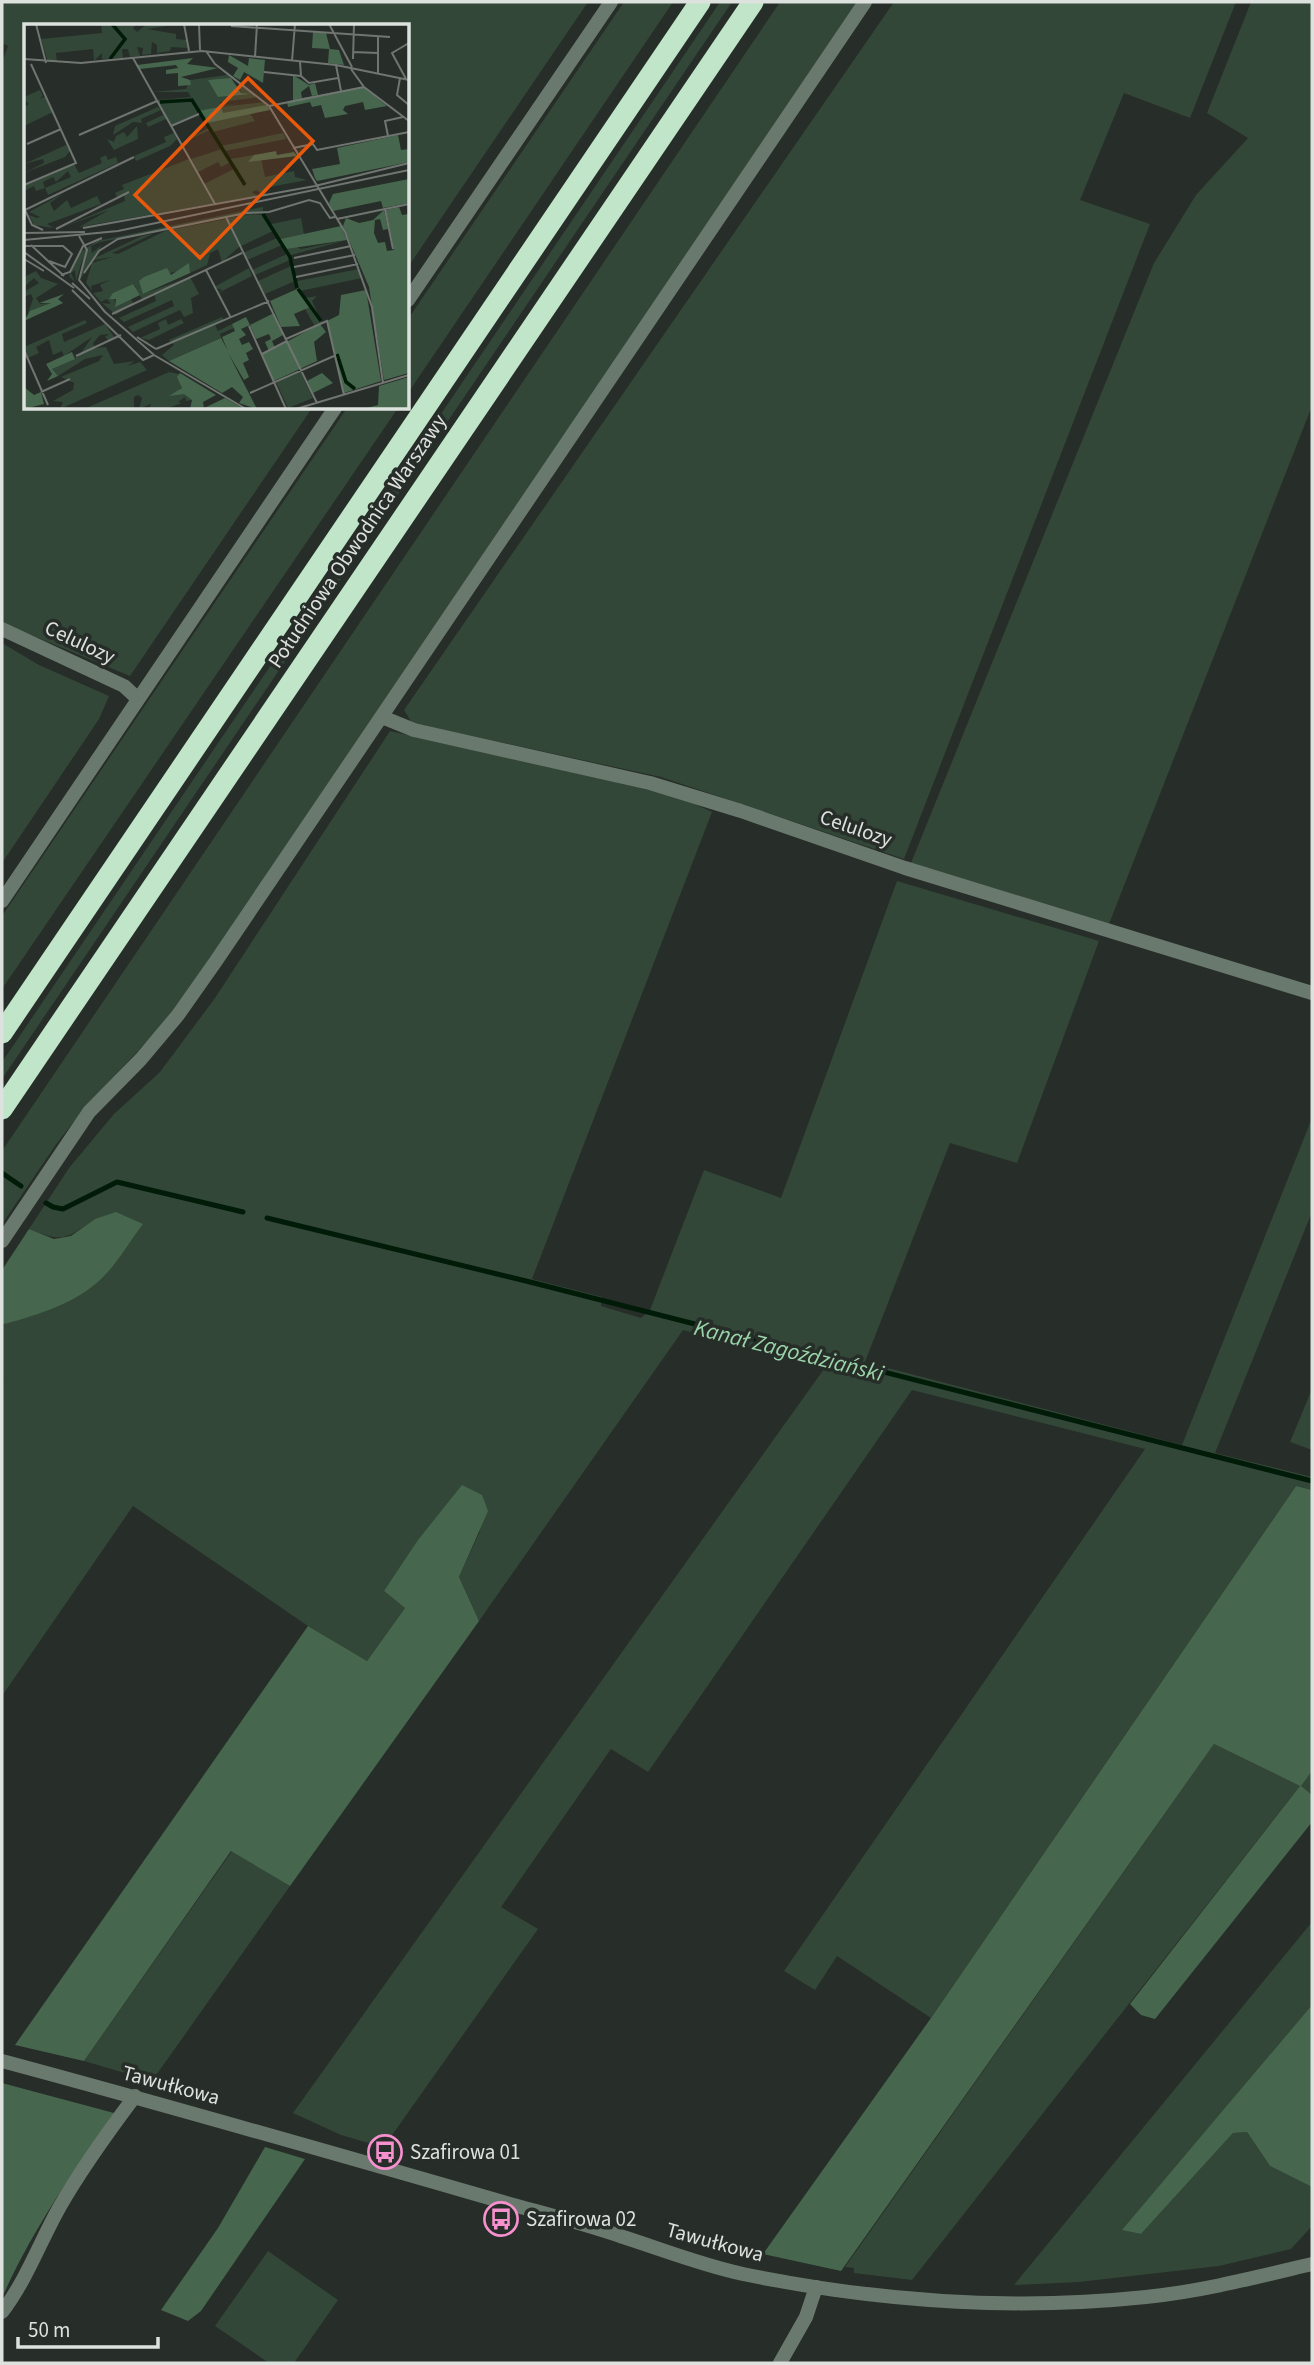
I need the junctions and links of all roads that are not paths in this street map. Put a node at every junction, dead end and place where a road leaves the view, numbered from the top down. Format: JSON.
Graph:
{"nodes":[{"id":1,"x":611,"y":2,"type":"edge"},
{"id":2,"x":700,"y":2,"type":"edge"},
{"id":3,"x":753,"y":2,"type":"edge"},
{"id":4,"x":865,"y":2,"type":"edge"},
{"id":5,"x":410,"y":297,"type":"edge"},
{"id":6,"x":334,"y":410,"type":"edge"},
{"id":7,"x":2,"y":629,"type":"edge"},
{"id":8,"x":137,"y":698,"type":"junction"},
{"id":9,"x":382,"y":717,"type":"junction"},
{"id":10,"x":2,"y":901,"type":"edge"},
{"id":11,"x":1312,"y":993,"type":"edge"},
{"id":12,"x":2,"y":1033,"type":"edge"},
{"id":13,"x":2,"y":1109,"type":"edge"},
{"id":14,"x":2,"y":1241,"type":"edge"},
{"id":15,"x":2,"y":2061,"type":"edge"},
{"id":16,"x":135,"y":2096,"type":"junction"},
{"id":17,"x":1312,"y":2264,"type":"edge"},
{"id":18,"x":816,"y":2287,"type":"junction"},
{"id":19,"x":2,"y":2312,"type":"edge"},
{"id":20,"x":780,"y":2363,"type":"edge"}],
"edges":[{"from":1,"to":5,"type":"street"},
{"from":2,"to":12,"type":"highway","name":"Południowa Obwodnica Warszawy"},
{"from":3,"to":13,"type":"highway","name":"Południowa Obwodnica Warszawy"},
{"from":4,"to":9,"type":"street"},
{"from":6,"to":8,"type":"street"},
{"from":7,"to":8,"type":"street","name":"Celulozy"},
{"from":8,"to":10,"type":"street"},
{"from":9,"to":11,"type":"street","name":"Celulozy"},
{"from":9,"to":14,"type":"street"},
{"from":15,"to":16,"type":"street","name":"Tawułkowa"},
{"from":16,"to":18,"type":"street","name":"Tawułkowa"},
{"from":16,"to":19,"type":"street"},
{"from":17,"to":18,"type":"street","name":"Tawułkowa"},
{"from":18,"to":20,"type":"street"}]}
